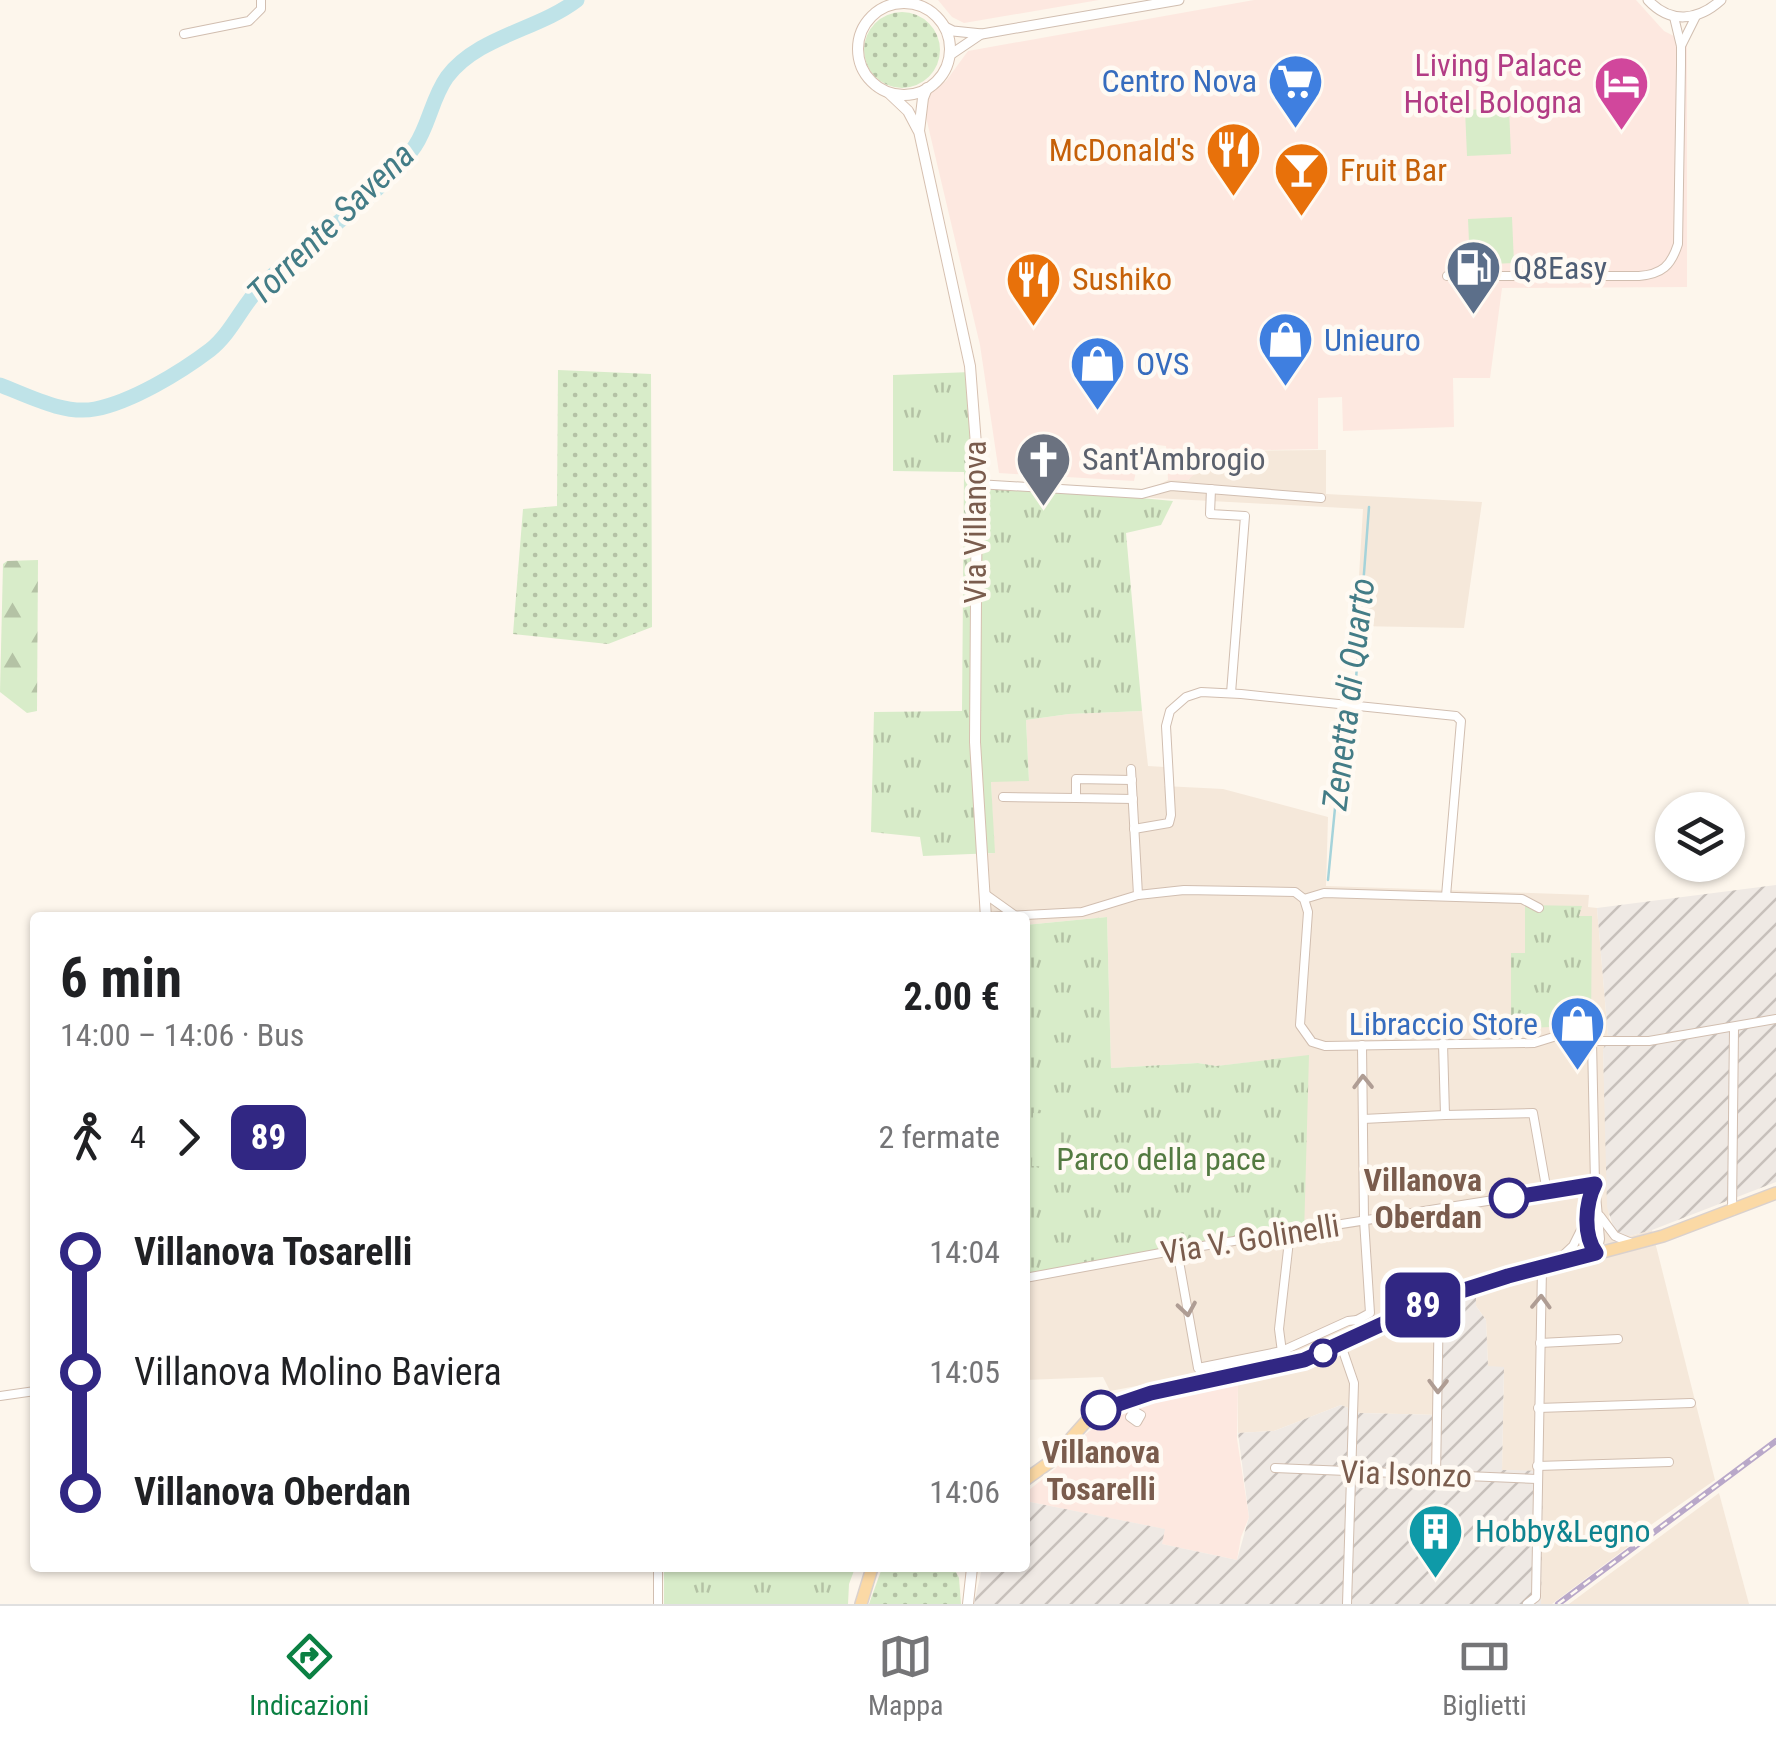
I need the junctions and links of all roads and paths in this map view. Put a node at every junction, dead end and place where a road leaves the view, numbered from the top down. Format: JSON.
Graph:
{"nodes":[{"id":1,"x":261,"y":0,"type":"edge"},
{"id":2,"x":1179,"y":0,"type":"edge"},
{"id":3,"x":1648,"y":0,"type":"edge"},
{"id":4,"x":1721,"y":0,"type":"edge"},
{"id":5,"x":910,"y":2,"type":"edge"},
{"id":6,"x":883,"y":4,"type":"edge"},
{"id":7,"x":1696,"y":16,"type":"junction"},
{"id":8,"x":1674,"y":17,"type":"junction"},
{"id":9,"x":945,"y":27,"type":"junction"},
{"id":10,"x":184,"y":34,"type":"dead end"},
{"id":11,"x":982,"y":34,"type":"junction"},
{"id":12,"x":1682,"y":46,"type":"junction"},
{"id":13,"x":950,"y":55,"type":"junction"},
{"id":14,"x":927,"y":88,"type":"junction"},
{"id":15,"x":888,"y":92,"type":"junction"},
{"id":16,"x":919,"y":131,"type":"junction"},
{"id":17,"x":1447,"y":276,"type":"dead end"},
{"id":18,"x":977,"y":484,"type":"junction"},
{"id":19,"x":1211,"y":489,"type":"junction"},
{"id":20,"x":1320,"y":498,"type":"dead end"},
{"id":21,"x":1231,"y":694,"type":"junction"},
{"id":22,"x":1131,"y":769,"type":"dead end"},
{"id":23,"x":1132,"y":780,"type":"junction"},
{"id":24,"x":1003,"y":797,"type":"dead end"},
{"id":25,"x":1076,"y":798,"type":"junction"},
{"id":26,"x":1132,"y":798,"type":"junction"},
{"id":27,"x":1134,"y":830,"type":"junction"},
{"id":28,"x":985,"y":894,"type":"junction"},
{"id":29,"x":1138,"y":895,"type":"junction"},
{"id":30,"x":1446,"y":896,"type":"junction"},
{"id":31,"x":1304,"y":899,"type":"junction"},
{"id":32,"x":1539,"y":908,"type":"dead end"},
{"id":33,"x":986,"y":912,"type":"edge"},
{"id":34,"x":1010,"y":912,"type":"edge"},
{"id":35,"x":1030,"y":914,"type":"edge"},
{"id":36,"x":1776,"y":1019,"type":"edge"},
{"id":37,"x":1734,"y":1028,"type":"junction"},
{"id":38,"x":1592,"y":1041,"type":"junction"},
{"id":39,"x":1444,"y":1043,"type":"junction"},
{"id":40,"x":1362,"y":1045,"type":"junction"},
{"id":41,"x":1445,"y":1115,"type":"junction"},
{"id":42,"x":1363,"y":1120,"type":"junction"},
{"id":43,"x":1595,"y":1184,"type":"junction"},
{"id":44,"x":1547,"y":1192,"type":"junction"},
{"id":45,"x":1776,"y":1193,"type":"edge"},
{"id":46,"x":1732,"y":1211,"type":"junction"},
{"id":47,"x":1599,"y":1214,"type":"junction"},
{"id":48,"x":1588,"y":1216,"type":"junction"},
{"id":49,"x":1364,"y":1220,"type":"junction"},
{"id":50,"x":1290,"y":1232,"type":"junction"},
{"id":51,"x":1634,"y":1244,"type":"junction"},
{"id":52,"x":1178,"y":1250,"type":"junction"},
{"id":53,"x":1596,"y":1253,"type":"junction"},
{"id":54,"x":1548,"y":1266,"type":"junction"},
{"id":55,"x":1030,"y":1277,"type":"edge"},
{"id":56,"x":1439,"y":1298,"type":"junction"},
{"id":57,"x":1357,"y":1320,"type":"junction"},
{"id":58,"x":1364,"y":1334,"type":"junction"},
{"id":59,"x":1618,"y":1340,"type":"dead end"},
{"id":60,"x":1540,"y":1343,"type":"junction"},
{"id":61,"x":1341,"y":1345,"type":"junction"},
{"id":62,"x":1282,"y":1351,"type":"junction"},
{"id":63,"x":1285,"y":1366,"type":"junction"},
{"id":64,"x":30,"y":1391,"type":"edge"},
{"id":65,"x":0,"y":1396,"type":"edge"},
{"id":66,"x":1691,"y":1403,"type":"dead end"},
{"id":67,"x":1538,"y":1408,"type":"junction"},
{"id":68,"x":1670,"y":1462,"type":"dead end"},
{"id":69,"x":1537,"y":1466,"type":"junction"},
{"id":70,"x":1043,"y":1468,"type":"junction"},
{"id":71,"x":1275,"y":1468,"type":"dead end"},
{"id":72,"x":1030,"y":1469,"type":"edge"},
{"id":73,"x":1352,"y":1472,"type":"junction"},
{"id":74,"x":1436,"y":1476,"type":"junction"},
{"id":75,"x":1030,"y":1477,"type":"edge"},
{"id":76,"x":1537,"y":1478,"type":"junction"},
{"id":77,"x":658,"y":1572,"type":"edge"},
{"id":78,"x":871,"y":1572,"type":"edge"},
{"id":79,"x":964,"y":1572,"type":"edge"},
{"id":80,"x":971,"y":1572,"type":"edge"},
{"id":81,"x":968,"y":1581,"type":"junction"},
{"id":82,"x":658,"y":1604,"type":"edge"},
{"id":83,"x":861,"y":1604,"type":"edge"},
{"id":84,"x":968,"y":1604,"type":"edge"},
{"id":85,"x":1346,"y":1604,"type":"edge"},
{"id":86,"x":1527,"y":1604,"type":"edge"}],
"edges":[{"from":1,"to":10,"type":"street"},
{"from":2,"to":11,"type":"street"},
{"from":3,"to":8,"type":"street"},
{"from":4,"to":7,"type":"street"},
{"from":5,"to":6,"type":"main road"},
{"from":5,"to":9,"type":"main road"},
{"from":6,"to":15,"type":"main road"},
{"from":7,"to":8,"type":"street"},
{"from":7,"to":12,"type":"street"},
{"from":8,"to":12,"type":"street"},
{"from":9,"to":11,"type":"street"},
{"from":9,"to":13,"type":"main road"},
{"from":11,"to":13,"type":"street"},
{"from":12,"to":17,"type":"street"},
{"from":13,"to":14,"type":"main road"},
{"from":14,"to":15,"type":"main road"},
{"from":14,"to":16,"type":"main road","name":"Via Villanova"},
{"from":15,"to":16,"type":"main road","name":"Via Villanova"},
{"from":16,"to":18,"type":"main road","name":"Via Villanova"},
{"from":18,"to":19,"type":"street"},
{"from":18,"to":28,"type":"main road","name":"Via Villanova"},
{"from":19,"to":20,"type":"street"},
{"from":19,"to":21,"type":"street"},
{"from":21,"to":27,"type":"street"},
{"from":21,"to":30,"type":"street"},
{"from":22,"to":23,"type":"street"},
{"from":23,"to":25,"type":"street"},
{"from":23,"to":26,"type":"street"},
{"from":24,"to":25,"type":"street"},
{"from":25,"to":26,"type":"street"},
{"from":26,"to":27,"type":"street"},
{"from":27,"to":29,"type":"street"},
{"from":28,"to":33,"type":"main road","name":"Via Villanova"},
{"from":28,"to":34,"type":"street"},
{"from":29,"to":31,"type":"street"},
{"from":29,"to":35,"type":"street"},
{"from":30,"to":31,"type":"street"},
{"from":30,"to":32,"type":"street"},
{"from":31,"to":40,"type":"street"},
{"from":36,"to":37,"type":"street"},
{"from":37,"to":38,"type":"street"},
{"from":37,"to":46,"type":"street"},
{"from":38,"to":39,"type":"street"},
{"from":38,"to":43,"type":"street"},
{"from":39,"to":40,"type":"street"},
{"from":39,"to":41,"type":"street"},
{"from":42,"to":40,"type":"street","one_way":true},
{"from":41,"to":42,"type":"street"},
{"from":41,"to":44,"type":"street"},
{"from":42,"to":49,"type":"street"},
{"from":43,"to":44,"type":"street","name":"Via V. Golinelli"},
{"from":43,"to":47,"type":"street"},
{"from":43,"to":48,"type":"street"},
{"from":44,"to":49,"type":"street","name":"Via V. Golinelli"},
{"from":45,"to":46,"type":"main road"},
{"from":46,"to":51,"type":"main road"},
{"from":47,"to":51,"type":"street"},
{"from":47,"to":53,"type":"street"},
{"from":48,"to":53,"type":"street"},
{"from":48,"to":54,"type":"street"},
{"from":49,"to":50,"type":"street","name":"Via V. Golinelli"},
{"from":49,"to":57,"type":"street"},
{"from":50,"to":52,"type":"street","name":"Via V. Golinelli"},
{"from":50,"to":62,"type":"street"},
{"from":51,"to":53,"type":"main road"},
{"from":52,"to":55,"type":"street","name":"Via V. Golinelli"},
{"from":52,"to":62,"type":"street","one_way":true},
{"from":53,"to":54,"type":"main road"},
{"from":54,"to":56,"type":"main road"},
{"from":60,"to":54,"type":"street","one_way":true},
{"from":56,"to":58,"type":"main road"},
{"from":56,"to":74,"type":"street","one_way":true},
{"from":57,"to":58,"type":"street"},
{"from":57,"to":62,"type":"street"},
{"from":58,"to":61,"type":"main road"},
{"from":59,"to":60,"type":"street"},
{"from":60,"to":67,"type":"street"},
{"from":61,"to":63,"type":"main road"},
{"from":61,"to":73,"type":"street"},
{"from":62,"to":63,"type":"street"},
{"from":63,"to":70,"type":"main road"},
{"from":64,"to":65,"type":"street"},
{"from":66,"to":67,"type":"street"},
{"from":67,"to":69,"type":"street"},
{"from":68,"to":69,"type":"street"},
{"from":69,"to":76,"type":"street"},
{"from":70,"to":72,"type":"main road"},
{"from":70,"to":75,"type":"main road"},
{"from":71,"to":73,"type":"street","name":"Via Isonzo"},
{"from":73,"to":74,"type":"street","name":"Via Isonzo"},
{"from":73,"to":85,"type":"street"},
{"from":74,"to":76,"type":"street","name":"Via Isonzo"},
{"from":76,"to":86,"type":"street"},
{"from":77,"to":82,"type":"street"},
{"from":78,"to":83,"type":"main road"},
{"from":79,"to":81,"type":"main road"},
{"from":80,"to":81,"type":"main road"},
{"from":81,"to":84,"type":"main road"}]}
